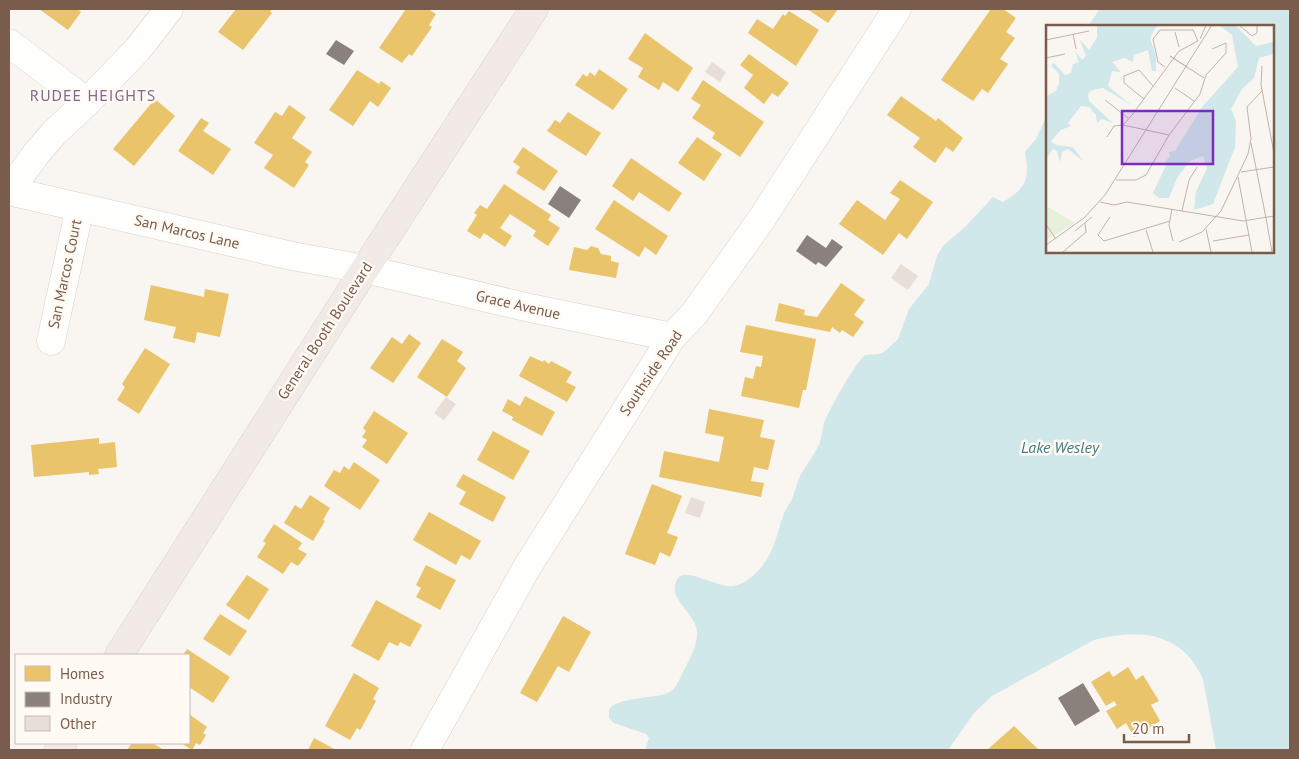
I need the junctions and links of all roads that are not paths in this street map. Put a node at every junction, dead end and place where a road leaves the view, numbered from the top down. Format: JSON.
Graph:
{"nodes":[{"id":1,"x":170,"y":9,"type":"edge"},
{"id":2,"x":534,"y":9,"type":"edge"},
{"id":3,"x":898,"y":9,"type":"edge"},
{"id":4,"x":9,"y":43,"type":"edge"},
{"id":5,"x":87,"y":102,"type":"junction"},
{"id":6,"x":9,"y":191,"type":"edge"},
{"id":7,"x":80,"y":207,"type":"junction"},
{"id":8,"x":365,"y":269,"type":"junction"},
{"id":9,"x":672,"y":338,"type":"junction"},
{"id":10,"x":50,"y":341,"type":"dead end"},
{"id":11,"x":120,"y":654,"type":"edge"},
{"id":12,"x":425,"y":750,"type":"edge"}],
"edges":[{"from":1,"to":5,"type":"street"},
{"from":2,"to":8,"type":"highway","name":"General Booth Boulevard"},
{"from":3,"to":9,"type":"street","name":"Southside Road"},
{"from":4,"to":5,"type":"street"},
{"from":5,"to":6,"type":"street"},
{"from":6,"to":7,"type":"street","name":"San Marcos Lane"},
{"from":7,"to":8,"type":"street","name":"San Marcos Lane"},
{"from":7,"to":10,"type":"street","name":"San Marcos Court"},
{"from":8,"to":9,"type":"street","name":"Grace Avenue"},
{"from":8,"to":11,"type":"highway","name":"General Booth Boulevard"},
{"from":9,"to":12,"type":"street","name":"Southside Road"}]}
